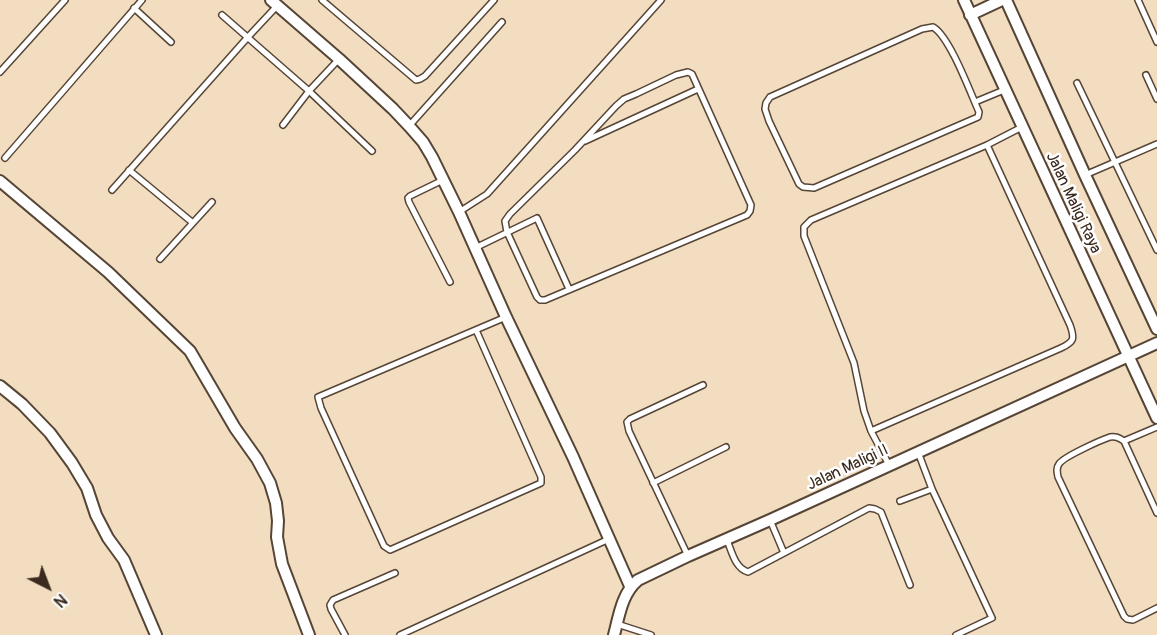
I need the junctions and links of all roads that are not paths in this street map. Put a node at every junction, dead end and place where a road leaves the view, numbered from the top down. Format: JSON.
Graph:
{"nodes":[{"id":1,"x":65,"y":0,"type":"edge"},
{"id":2,"x":142,"y":0,"type":"edge"},
{"id":3,"x":322,"y":0,"type":"edge"},
{"id":4,"x":494,"y":0,"type":"edge"},
{"id":5,"x":661,"y":0,"type":"edge"},
{"id":6,"x":964,"y":0,"type":"edge"},
{"id":7,"x":1004,"y":0,"type":"edge"},
{"id":8,"x":1138,"y":0,"type":"edge"},
{"id":9,"x":274,"y":3,"type":"edge"},
{"id":10,"x":134,"y":8,"type":"junction"},
{"id":11,"x":222,"y":15,"type":"dead end"},
{"id":12,"x":970,"y":15,"type":"junction"},
{"id":13,"x":502,"y":22,"type":"dead end"},
{"id":14,"x":248,"y":37,"type":"junction"},
{"id":15,"x":171,"y":42,"type":"dead end"},
{"id":16,"x":1157,"y":42,"type":"edge"},
{"id":17,"x":339,"y":59,"type":"junction"},
{"id":18,"x":0,"y":72,"type":"edge"},
{"id":19,"x":1146,"y":75,"type":"dead end"},
{"id":20,"x":1077,"y":83,"type":"dead end"},
{"id":21,"x":698,"y":89,"type":"junction"},
{"id":22,"x":1004,"y":90,"type":"junction"},
{"id":23,"x":309,"y":91,"type":"junction"},
{"id":24,"x":1157,"y":99,"type":"edge"},
{"id":25,"x":975,"y":102,"type":"junction"},
{"id":26,"x":283,"y":125,"type":"dead end"},
{"id":27,"x":409,"y":126,"type":"junction"},
{"id":28,"x":1022,"y":127,"type":"junction"},
{"id":29,"x":581,"y":143,"type":"junction"},
{"id":30,"x":1157,"y":144,"type":"edge"},
{"id":31,"x":987,"y":145,"type":"junction"},
{"id":32,"x":372,"y":151,"type":"dead end"},
{"id":33,"x":4,"y":158,"type":"dead end"},
{"id":34,"x":1116,"y":162,"type":"junction"},
{"id":35,"x":129,"y":170,"type":"junction"},
{"id":36,"x":1085,"y":175,"type":"junction"},
{"id":37,"x":443,"y":180,"type":"junction"},
{"id":38,"x":0,"y":181,"type":"edge"},
{"id":39,"x":112,"y":190,"type":"dead end"},
{"id":40,"x":212,"y":202,"type":"dead end"},
{"id":41,"x":459,"y":212,"type":"junction"},
{"id":42,"x":193,"y":223,"type":"junction"},
{"id":43,"x":507,"y":232,"type":"junction"},
{"id":44,"x":475,"y":248,"type":"junction"},
{"id":45,"x":1157,"y":250,"type":"edge"},
{"id":46,"x":160,"y":259,"type":"dead end"},
{"id":47,"x":450,"y":282,"type":"dead end"},
{"id":48,"x":570,"y":289,"type":"junction"},
{"id":49,"x":506,"y":317,"type":"junction"},
{"id":50,"x":1157,"y":329,"type":"edge"},
{"id":51,"x":476,"y":330,"type":"junction"},
{"id":52,"x":1157,"y":343,"type":"edge"},
{"id":53,"x":1127,"y":356,"type":"junction"},
{"id":54,"x":703,"y":385,"type":"dead end"},
{"id":55,"x":0,"y":386,"type":"edge"},
{"id":56,"x":1157,"y":418,"type":"edge"},
{"id":57,"x":1157,"y":427,"type":"edge"},
{"id":58,"x":871,"y":431,"type":"junction"},
{"id":59,"x":1124,"y":441,"type":"junction"},
{"id":60,"x":726,"y":447,"type":"dead end"},
{"id":61,"x":918,"y":452,"type":"junction"},
{"id":62,"x":890,"y":465,"type":"junction"},
{"id":63,"x":653,"y":483,"type":"junction"},
{"id":64,"x":932,"y":489,"type":"junction"},
{"id":65,"x":900,"y":501,"type":"dead end"},
{"id":66,"x":1157,"y":513,"type":"edge"},
{"id":67,"x":770,"y":520,"type":"junction"},
{"id":68,"x":610,"y":539,"type":"junction"},
{"id":69,"x":727,"y":540,"type":"junction"},
{"id":70,"x":784,"y":553,"type":"junction"},
{"id":71,"x":688,"y":556,"type":"junction"},
{"id":72,"x":395,"y":573,"type":"dead end"},
{"id":73,"x":910,"y":585,"type":"dead end"},
{"id":74,"x":630,"y":586,"type":"junction"},
{"id":75,"x":1157,"y":608,"type":"edge"},
{"id":76,"x":615,"y":629,"type":"edge"},
{"id":77,"x":156,"y":635,"type":"edge"},
{"id":78,"x":309,"y":635,"type":"edge"},
{"id":79,"x":345,"y":635,"type":"edge"},
{"id":80,"x":400,"y":635,"type":"edge"},
{"id":81,"x":651,"y":635,"type":"edge"},
{"id":82,"x":956,"y":635,"type":"edge"}],
"edges":[{"from":1,"to":18,"type":"lane"},
{"from":2,"to":10,"type":"lane"},
{"from":3,"to":4,"type":"lane"},
{"from":5,"to":41,"type":"lane"},
{"from":6,"to":12,"type":"street","name":"Jalan Maligi Raya"},
{"from":7,"to":12,"type":"street"},
{"from":7,"to":36,"type":"street","name":"Jalan Maligi Raya"},
{"from":8,"to":16,"type":"lane"},
{"from":9,"to":14,"type":"lane"},
{"from":9,"to":17,"type":"street"},
{"from":10,"to":15,"type":"lane"},
{"from":10,"to":33,"type":"lane"},
{"from":11,"to":14,"type":"lane"},
{"from":12,"to":22,"type":"street","name":"Jalan Maligi Raya"},
{"from":13,"to":27,"type":"lane"},
{"from":14,"to":23,"type":"lane"},
{"from":14,"to":35,"type":"lane"},
{"from":17,"to":23,"type":"lane"},
{"from":17,"to":27,"type":"street"},
{"from":19,"to":24,"type":"lane"},
{"from":20,"to":34,"type":"lane"},
{"from":21,"to":29,"type":"lane"},
{"from":21,"to":29,"type":"lane"},
{"from":21,"to":48,"type":"lane"},
{"from":22,"to":25,"type":"lane"},
{"from":22,"to":28,"type":"street","name":"Jalan Maligi Raya"},
{"from":23,"to":26,"type":"lane"},
{"from":23,"to":32,"type":"lane"},
{"from":25,"to":25,"type":"lane"},
{"from":27,"to":37,"type":"street"},
{"from":28,"to":31,"type":"lane"},
{"from":28,"to":53,"type":"street","name":"Jalan Maligi Raya"},
{"from":29,"to":43,"type":"lane"},
{"from":30,"to":34,"type":"lane"},
{"from":31,"to":58,"type":"lane"},
{"from":31,"to":58,"type":"lane"},
{"from":34,"to":36,"type":"lane"},
{"from":34,"to":45,"type":"lane"},
{"from":35,"to":39,"type":"lane"},
{"from":35,"to":42,"type":"lane"},
{"from":36,"to":50,"type":"street","name":"Jalan Maligi Raya"},
{"from":37,"to":41,"type":"street"},
{"from":37,"to":47,"type":"lane"},
{"from":38,"to":78,"type":"street"},
{"from":40,"to":42,"type":"lane"},
{"from":41,"to":44,"type":"street"},
{"from":42,"to":46,"type":"lane"},
{"from":43,"to":44,"type":"lane"},
{"from":43,"to":48,"type":"lane"},
{"from":43,"to":48,"type":"lane"},
{"from":44,"to":49,"type":"street"},
{"from":49,"to":51,"type":"lane"},
{"from":49,"to":68,"type":"street"},
{"from":51,"to":51,"type":"lane"},
{"from":52,"to":53,"type":"street","name":"Jalan Maligi II"},
{"from":53,"to":56,"type":"street","name":"Jalan Maligi Raya"},
{"from":53,"to":61,"type":"street","name":"Jalan Maligi II"},
{"from":54,"to":63,"type":"lane"},
{"from":55,"to":77,"type":"street"},
{"from":57,"to":59,"type":"lane"},
{"from":58,"to":62,"type":"lane"},
{"from":59,"to":66,"type":"lane"},
{"from":59,"to":75,"type":"lane"},
{"from":60,"to":63,"type":"lane"},
{"from":61,"to":62,"type":"street","name":"Jalan Maligi II"},
{"from":61,"to":64,"type":"lane"},
{"from":62,"to":67,"type":"street","name":"Jalan Maligi II"},
{"from":63,"to":71,"type":"lane"},
{"from":64,"to":65,"type":"lane"},
{"from":64,"to":82,"type":"lane"},
{"from":67,"to":69,"type":"street","name":"Jalan Maligi II"},
{"from":67,"to":70,"type":"lane"},
{"from":68,"to":74,"type":"street"},
{"from":68,"to":80,"type":"lane"},
{"from":69,"to":70,"type":"lane"},
{"from":69,"to":71,"type":"street","name":"Jalan Maligi II"},
{"from":70,"to":73,"type":"lane"},
{"from":71,"to":74,"type":"street","name":"Jalan Maligi II"},
{"from":72,"to":79,"type":"lane"},
{"from":74,"to":76,"type":"street"},
{"from":76,"to":81,"type":"lane"}]}
